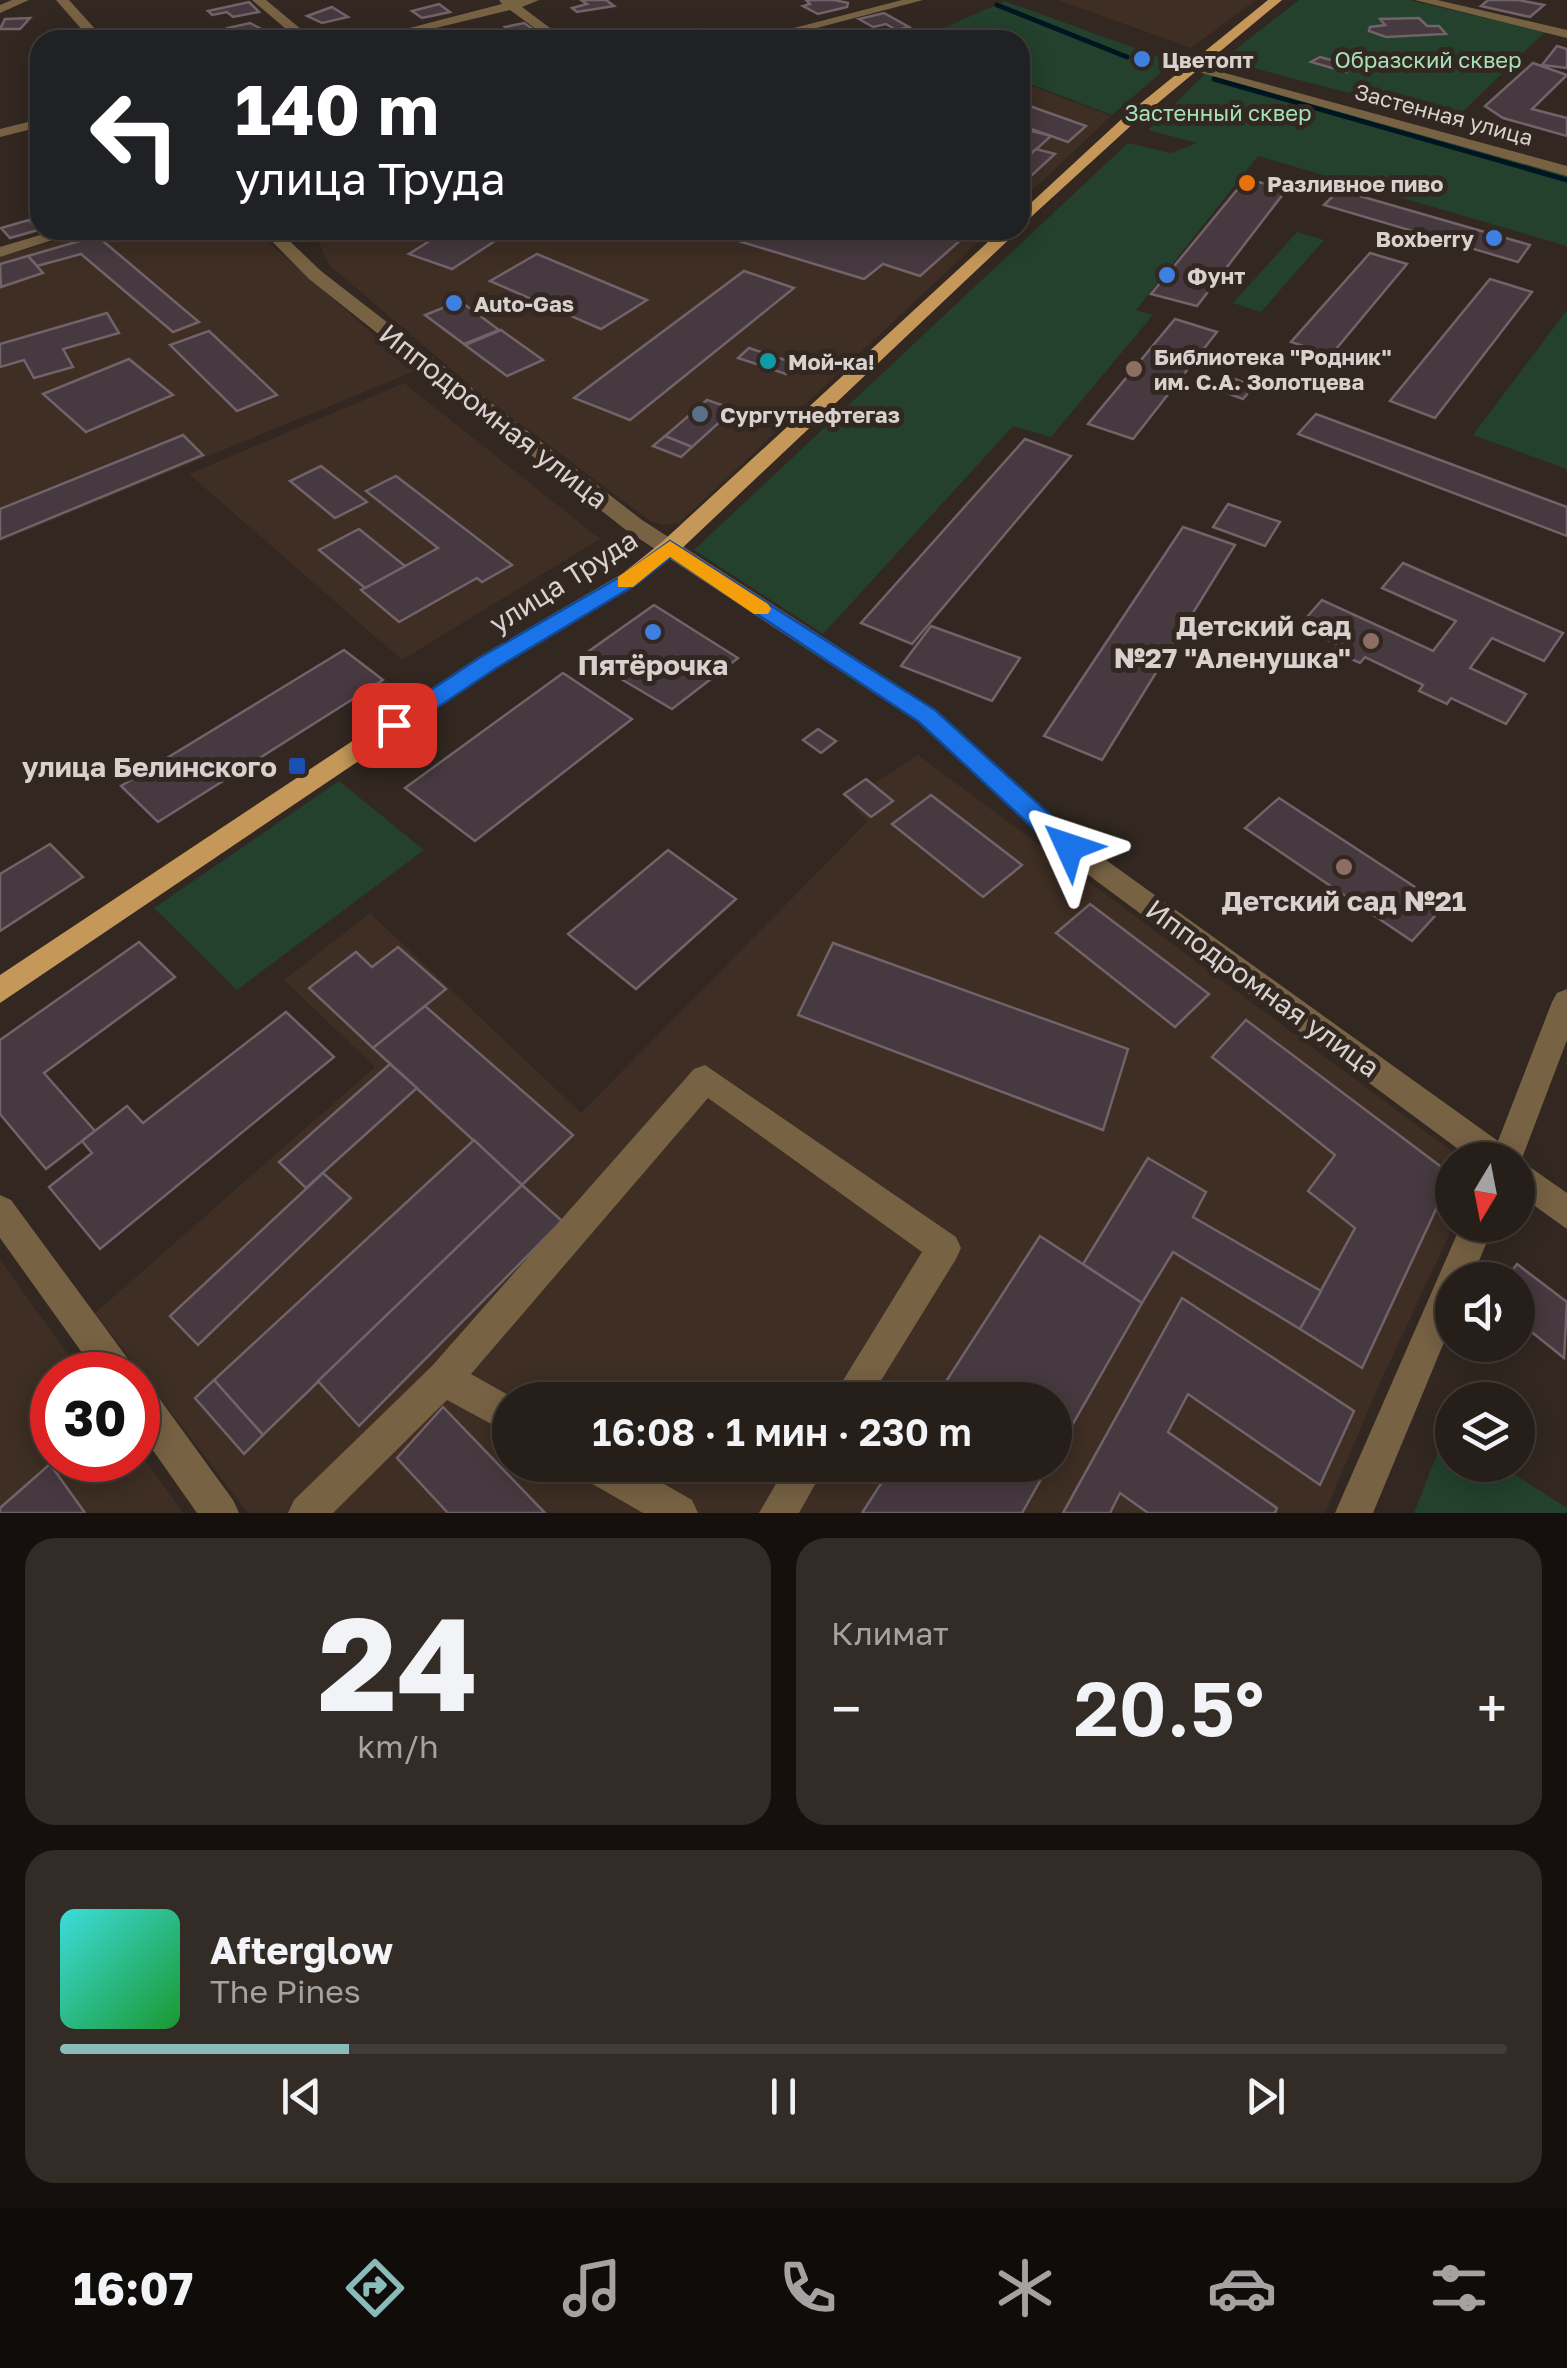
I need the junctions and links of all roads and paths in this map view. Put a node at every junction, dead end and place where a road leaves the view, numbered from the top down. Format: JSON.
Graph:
{"nodes":[{"id":1,"x":23,"y":0,"type":"edge"},
{"id":2,"x":62,"y":0,"type":"edge"},
{"id":3,"x":258,"y":0,"type":"edge"},
{"id":4,"x":533,"y":0,"type":"edge"},
{"id":5,"x":917,"y":0,"type":"edge"},
{"id":6,"x":1276,"y":0,"type":"edge"},
{"id":7,"x":1420,"y":0,"type":"edge"},
{"id":8,"x":509,"y":2,"type":"edge"},
{"id":9,"x":0,"y":9,"type":"edge"},
{"id":10,"x":89,"y":30,"type":"edge"},
{"id":11,"x":296,"y":30,"type":"edge"},
{"id":12,"x":407,"y":30,"type":"edge"},
{"id":13,"x":545,"y":30,"type":"edge"},
{"id":14,"x":796,"y":30,"type":"edge"},
{"id":15,"x":1567,"y":34,"type":"edge"},
{"id":16,"x":1193,"y":66,"type":"junction"},
{"id":17,"x":30,"y":126,"type":"edge"},
{"id":18,"x":0,"y":134,"type":"edge"},
{"id":19,"x":1567,"y":171,"type":"edge"},
{"id":20,"x":1030,"y":213,"type":"edge"},
{"id":21,"x":41,"y":240,"type":"edge"},
{"id":22,"x":280,"y":240,"type":"edge"},
{"id":23,"x":1000,"y":240,"type":"edge"},
{"id":24,"x":0,"y":252,"type":"edge"},
{"id":25,"x":670,"y":548,"type":"junction"},
{"id":26,"x":0,"y":990,"type":"edge"},
{"id":27,"x":1567,"y":1002,"type":"edge"},
{"id":28,"x":1477,"y":1142,"type":"edge"},
{"id":29,"x":1509,"y":1142,"type":"edge"},
{"id":30,"x":1535,"y":1188,"type":"edge"},
{"id":31,"x":0,"y":1210,"type":"edge"},
{"id":32,"x":1567,"y":1213,"type":"edge"},
{"id":33,"x":1435,"y":1324,"type":"edge"},
{"id":34,"x":102,"y":1352,"type":"edge"},
{"id":35,"x":444,"y":1378,"type":"junction"},
{"id":36,"x":859,"y":1382,"type":"edge"},
{"id":37,"x":492,"y":1406,"type":"edge"},
{"id":38,"x":160,"y":1430,"type":"edge"},
{"id":39,"x":625,"y":1482,"type":"edge"},
{"id":40,"x":797,"y":1482,"type":"edge"},
{"id":41,"x":220,"y":1513,"type":"edge"},
{"id":42,"x":307,"y":1513,"type":"edge"},
{"id":43,"x":679,"y":1513,"type":"edge"},
{"id":44,"x":778,"y":1513,"type":"edge"},
{"id":45,"x":1354,"y":1513,"type":"edge"}],
"edges":[{"from":1,"to":9,"type":"street"},
{"from":2,"to":10,"type":"street"},
{"from":3,"to":11,"type":"street"},
{"from":4,"to":8,"type":"street"},
{"from":5,"to":14,"type":"street"},
{"from":6,"to":16,"type":"main road"},
{"from":7,"to":15,"type":"street"},
{"from":8,"to":12,"type":"street"},
{"from":8,"to":13,"type":"street"},
{"from":16,"to":19,"type":"street","name":"Застенная улица"},
{"from":16,"to":20,"type":"main road"},
{"from":17,"to":18,"type":"street"},
{"from":21,"to":24,"type":"street"},
{"from":22,"to":25,"type":"street","name":"Ипподромная улица"},
{"from":23,"to":25,"type":"main road","name":"улица Труда"},
{"from":25,"to":26,"type":"main road","name":"улица Труда"},
{"from":25,"to":28,"type":"street","name":"Ипподромная улица"},
{"from":27,"to":29,"type":"street"},
{"from":30,"to":32,"type":"street"},
{"from":31,"to":34,"type":"street"},
{"from":33,"to":45,"type":"street"},
{"from":35,"to":36,"type":"street"},
{"from":35,"to":37,"type":"street"},
{"from":35,"to":42,"type":"street"},
{"from":38,"to":41,"type":"street"},
{"from":39,"to":43,"type":"street"},
{"from":40,"to":44,"type":"street"}]}
